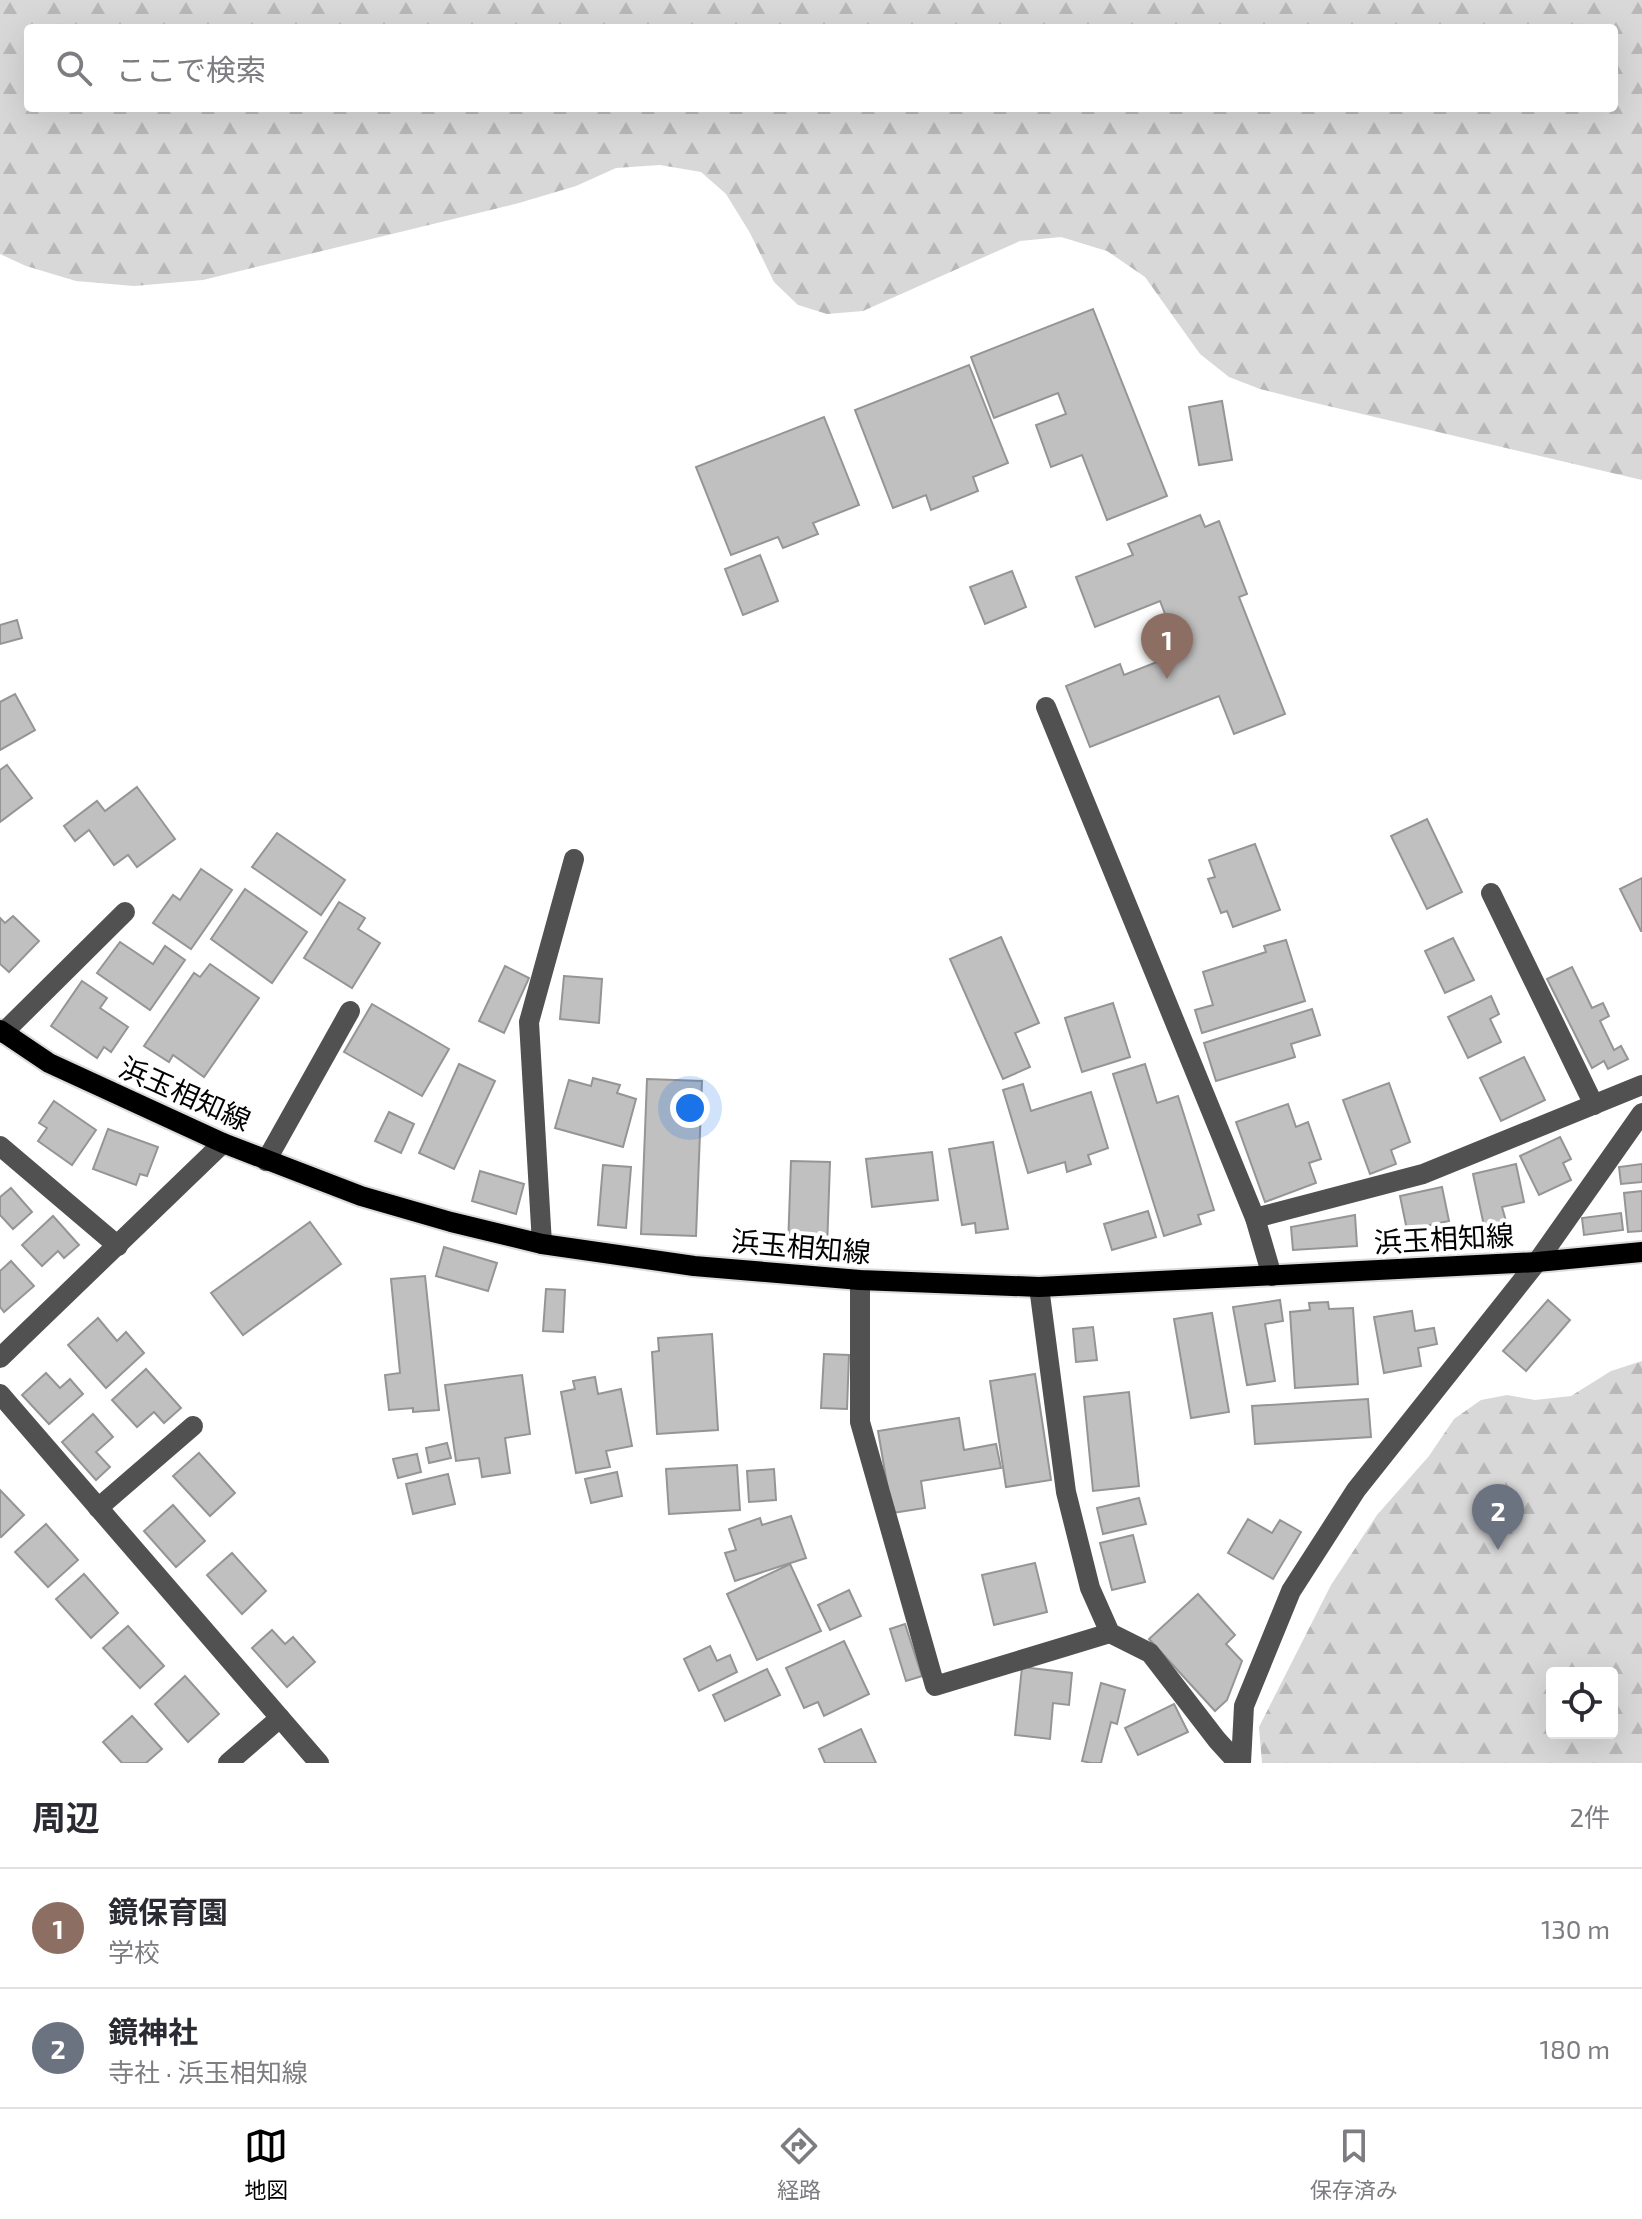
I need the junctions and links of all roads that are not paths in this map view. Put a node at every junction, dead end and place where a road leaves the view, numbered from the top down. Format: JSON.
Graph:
{"nodes":[{"id":1,"x":1046,"y":707,"type":"dead end"},
{"id":2,"x":574,"y":859,"type":"dead end"},
{"id":3,"x":1491,"y":893,"type":"dead end"},
{"id":4,"x":125,"y":912,"type":"dead end"},
{"id":5,"x":350,"y":1011,"type":"dead end"},
{"id":6,"x":2,"y":1031,"type":"edge"},
{"id":7,"x":1642,"y":1085,"type":"edge"},
{"id":8,"x":1594,"y":1105,"type":"junction"},
{"id":9,"x":1642,"y":1113,"type":"edge"},
{"id":10,"x":223,"y":1143,"type":"junction"},
{"id":11,"x":0,"y":1146,"type":"edge"},
{"id":12,"x":266,"y":1161,"type":"junction"},
{"id":13,"x":1255,"y":1218,"type":"junction"},
{"id":14,"x":542,"y":1244,"type":"junction"},
{"id":15,"x":118,"y":1246,"type":"junction"},
{"id":16,"x":1642,"y":1252,"type":"edge"},
{"id":17,"x":1537,"y":1262,"type":"junction"},
{"id":18,"x":1272,"y":1276,"type":"junction"},
{"id":19,"x":860,"y":1280,"type":"junction"},
{"id":20,"x":1039,"y":1287,"type":"junction"},
{"id":21,"x":2,"y":1352,"type":"edge"},
{"id":22,"x":0,"y":1394,"type":"edge"},
{"id":23,"x":193,"y":1426,"type":"dead end"},
{"id":24,"x":98,"y":1508,"type":"junction"},
{"id":25,"x":1110,"y":1633,"type":"junction"},
{"id":26,"x":280,"y":1718,"type":"junction"},
{"id":27,"x":228,"y":1763,"type":"edge"},
{"id":28,"x":319,"y":1763,"type":"edge"},
{"id":29,"x":1240,"y":1763,"type":"edge"}],
"edges":[{"from":1,"to":13,"type":"street"},
{"from":2,"to":14,"type":"street"},
{"from":3,"to":8,"type":"street"},
{"from":4,"to":6,"type":"street"},
{"from":5,"to":12,"type":"street"},
{"from":6,"to":10,"type":"main road","name":"浜玉相知線"},
{"from":7,"to":8,"type":"street"},
{"from":8,"to":13,"type":"street"},
{"from":9,"to":17,"type":"street"},
{"from":10,"to":12,"type":"main road","name":"浜玉相知線"},
{"from":10,"to":15,"type":"street"},
{"from":11,"to":15,"type":"street"},
{"from":12,"to":14,"type":"main road","name":"浜玉相知線"},
{"from":13,"to":18,"type":"street"},
{"from":14,"to":19,"type":"main road","name":"浜玉相知線"},
{"from":15,"to":21,"type":"street"},
{"from":16,"to":17,"type":"main road","name":"浜玉相知線"},
{"from":17,"to":18,"type":"main road","name":"浜玉相知線"},
{"from":17,"to":29,"type":"street"},
{"from":18,"to":20,"type":"main road","name":"浜玉相知線"},
{"from":19,"to":20,"type":"main road","name":"浜玉相知線"},
{"from":19,"to":25,"type":"street"},
{"from":20,"to":25,"type":"street"},
{"from":22,"to":24,"type":"street"},
{"from":23,"to":24,"type":"street"},
{"from":24,"to":26,"type":"street"},
{"from":25,"to":29,"type":"street"},
{"from":26,"to":27,"type":"street"},
{"from":26,"to":28,"type":"street"}]}
